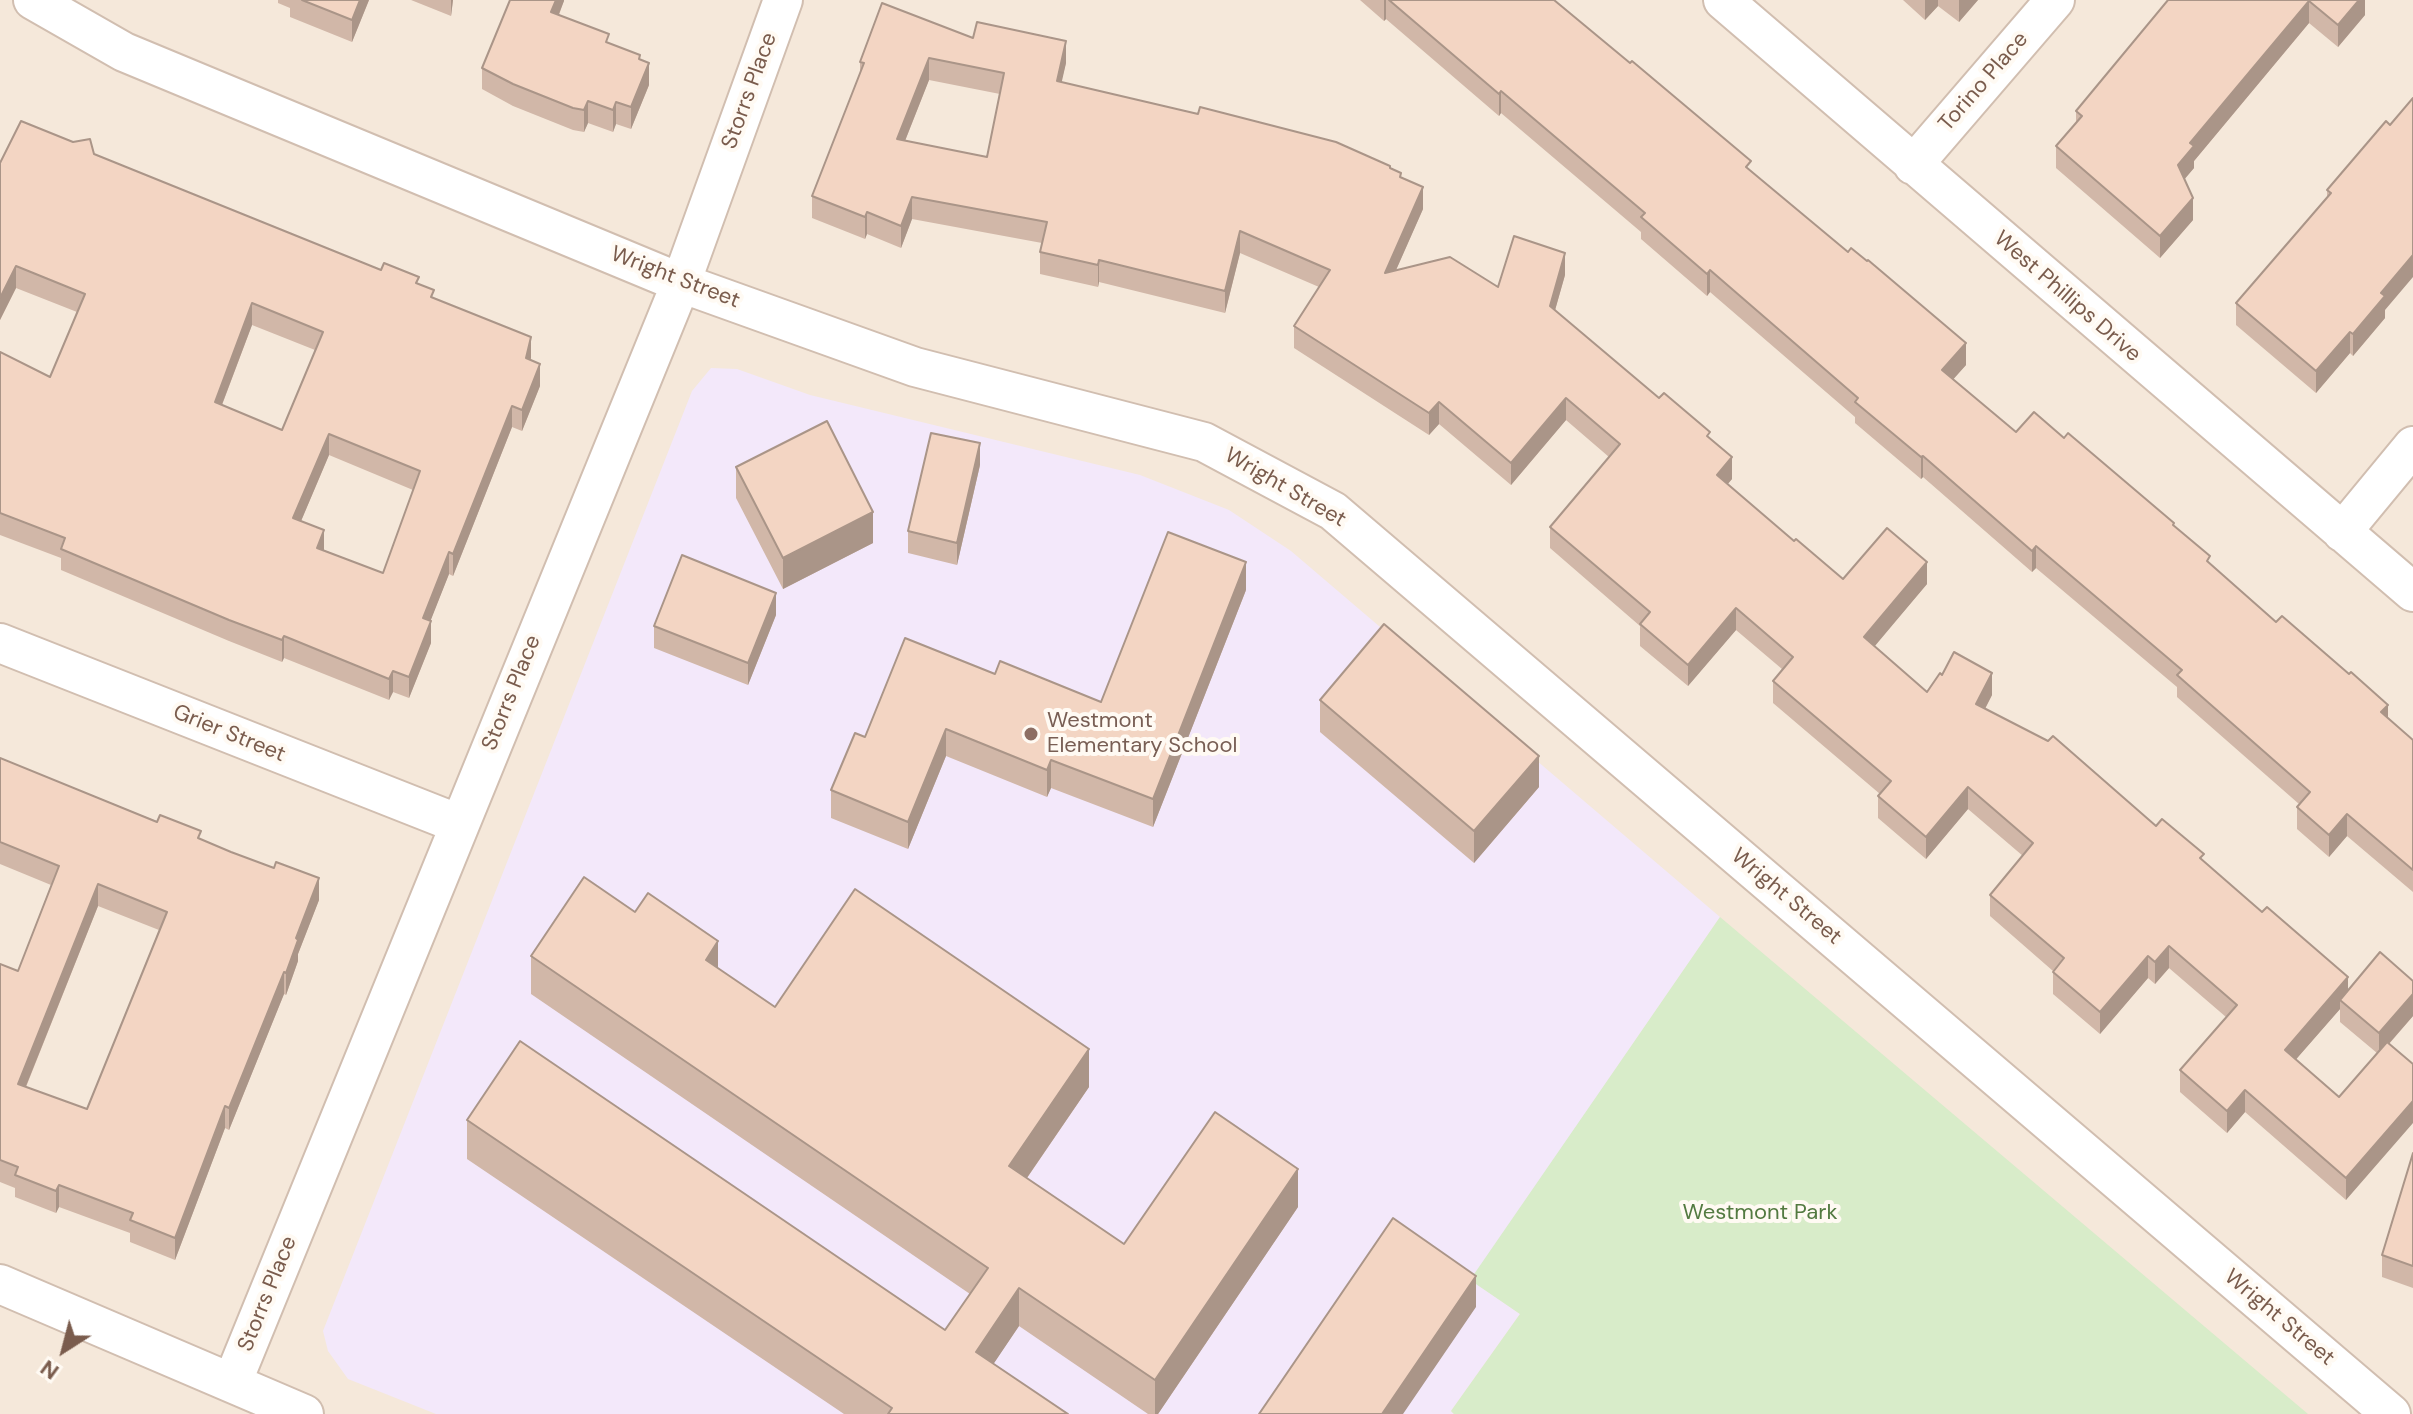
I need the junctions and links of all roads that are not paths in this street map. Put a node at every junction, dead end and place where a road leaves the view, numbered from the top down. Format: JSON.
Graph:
{"nodes":[{"id":1,"x":33,"y":0,"type":"edge"},
{"id":2,"x":783,"y":0,"type":"edge"},
{"id":3,"x":1723,"y":0,"type":"edge"},
{"id":4,"x":2055,"y":0,"type":"edge"},
{"id":5,"x":1913,"y":165,"type":"junction"},
{"id":6,"x":681,"y":283,"type":"junction"},
{"id":7,"x":2413,"y":446,"type":"edge"},
{"id":8,"x":2342,"y":532,"type":"junction"},
{"id":9,"x":2413,"y":592,"type":"edge"},
{"id":10,"x":0,"y":643,"type":"edge"},
{"id":11,"x":459,"y":824,"type":"junction"},
{"id":12,"x":0,"y":1284,"type":"edge"},
{"id":13,"x":232,"y":1383,"type":"junction"},
{"id":14,"x":304,"y":1414,"type":"edge"},
{"id":15,"x":2391,"y":1414,"type":"edge"}],
"edges":[{"from":1,"to":6,"type":"street","name":"Wright Street"},
{"from":2,"to":6,"type":"street","name":"Storrs Place"},
{"from":3,"to":5,"type":"street","name":"West Phillips Drive"},
{"from":4,"to":5,"type":"street","name":"Torino Place"},
{"from":5,"to":8,"type":"street","name":"West Phillips Drive"},
{"from":6,"to":11,"type":"street","name":"Storrs Place"},
{"from":6,"to":15,"type":"street","name":"Wright Street"},
{"from":7,"to":8,"type":"street"},
{"from":8,"to":9,"type":"street","name":"West Phillips Drive"},
{"from":10,"to":11,"type":"street","name":"Grier Street"},
{"from":11,"to":13,"type":"street","name":"Storrs Place"},
{"from":12,"to":13,"type":"street"},
{"from":13,"to":14,"type":"street"}]}
